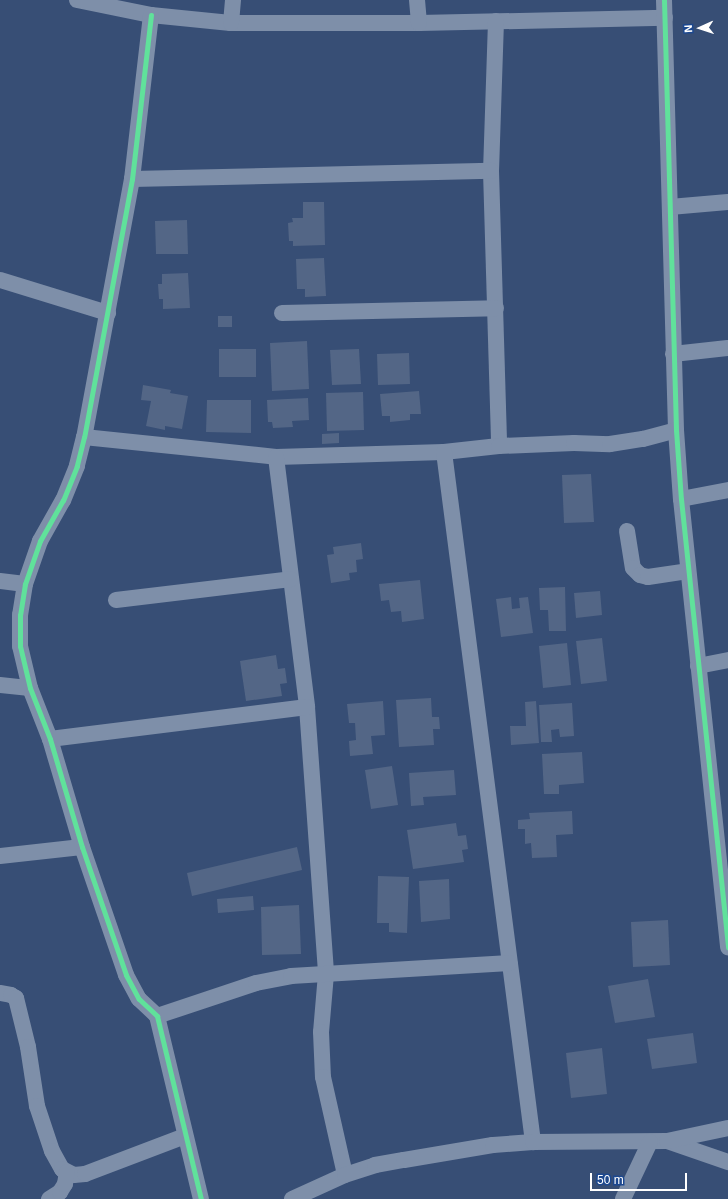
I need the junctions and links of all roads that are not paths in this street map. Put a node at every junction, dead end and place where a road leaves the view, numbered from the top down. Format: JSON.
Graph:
{"nodes":[{"id":1,"x":77,"y":0,"type":"edge"},
{"id":2,"x":233,"y":0,"type":"edge"},
{"id":3,"x":417,"y":0,"type":"edge"},
{"id":4,"x":664,"y":0,"type":"edge"},
{"id":5,"x":152,"y":15,"type":"junction"},
{"id":6,"x":665,"y":18,"type":"junction"},
{"id":7,"x":496,"y":21,"type":"junction"},
{"id":8,"x":231,"y":23,"type":"junction"},
{"id":9,"x":419,"y":23,"type":"junction"},
{"id":10,"x":491,"y":171,"type":"junction"},
{"id":11,"x":132,"y":179,"type":"junction"},
{"id":12,"x":728,"y":202,"type":"edge"},
{"id":13,"x":670,"y":207,"type":"junction"},
{"id":14,"x":0,"y":280,"type":"edge"},
{"id":15,"x":496,"y":308,"type":"junction"},
{"id":16,"x":108,"y":313,"type":"junction"},
{"id":17,"x":282,"y":313,"type":"dead end"},
{"id":18,"x":728,"y":348,"type":"edge"},
{"id":19,"x":673,"y":354,"type":"junction"},
{"id":20,"x":676,"y":430,"type":"junction"},
{"id":21,"x":84,"y":437,"type":"junction"},
{"id":22,"x":499,"y":446,"type":"junction"},
{"id":23,"x":444,"y":452,"type":"junction"},
{"id":24,"x":276,"y":457,"type":"junction"},
{"id":25,"x":728,"y":490,"type":"edge"},
{"id":26,"x":681,"y":499,"type":"junction"},
{"id":27,"x":627,"y":531,"type":"dead end"},
{"id":28,"x":688,"y":572,"type":"junction"},
{"id":29,"x":291,"y":579,"type":"junction"},
{"id":30,"x":0,"y":581,"type":"edge"},
{"id":31,"x":25,"y":584,"type":"junction"},
{"id":32,"x":116,"y":600,"type":"dead end"},
{"id":33,"x":728,"y":660,"type":"edge"},
{"id":34,"x":698,"y":666,"type":"junction"},
{"id":35,"x":0,"y":685,"type":"edge"},
{"id":36,"x":30,"y":688,"type":"junction"},
{"id":37,"x":307,"y":707,"type":"junction"},
{"id":38,"x":50,"y":739,"type":"junction"},
{"id":39,"x":82,"y":847,"type":"junction"},
{"id":40,"x":0,"y":856,"type":"edge"},
{"id":41,"x":723,"y":866,"type":"edge"},
{"id":42,"x":728,"y":948,"type":"edge"},
{"id":43,"x":510,"y":963,"type":"junction"},
{"id":44,"x":326,"y":974,"type":"junction"},
{"id":45,"x":0,"y":993,"type":"edge"},
{"id":46,"x":157,"y":1016,"type":"junction"},
{"id":47,"x":728,"y":1128,"type":"edge"},
{"id":48,"x":185,"y":1136,"type":"junction"},
{"id":49,"x":667,"y":1141,"type":"junction"},
{"id":50,"x":533,"y":1142,"type":"junction"},
{"id":51,"x":650,"y":1142,"type":"junction"},
{"id":52,"x":728,"y":1162,"type":"edge"},
{"id":53,"x":68,"y":1172,"type":"junction"},
{"id":54,"x":345,"y":1175,"type":"junction"},
{"id":55,"x":49,"y":1199,"type":"edge"},
{"id":56,"x":201,"y":1199,"type":"edge"},
{"id":57,"x":292,"y":1199,"type":"edge"},
{"id":58,"x":623,"y":1199,"type":"edge"}],
"edges":[{"from":1,"to":5,"type":"street"},
{"from":2,"to":8,"type":"street"},
{"from":3,"to":9,"type":"street"},
{"from":4,"to":6,"type":"street"},
{"from":5,"to":8,"type":"street"},
{"from":5,"to":11,"type":"street"},
{"from":6,"to":7,"type":"street"},
{"from":6,"to":13,"type":"street"},
{"from":7,"to":9,"type":"street"},
{"from":7,"to":10,"type":"street"},
{"from":8,"to":9,"type":"street"},
{"from":10,"to":11,"type":"street"},
{"from":10,"to":15,"type":"street"},
{"from":11,"to":16,"type":"street"},
{"from":12,"to":13,"type":"street"},
{"from":13,"to":19,"type":"street"},
{"from":14,"to":16,"type":"street"},
{"from":15,"to":17,"type":"street"},
{"from":15,"to":22,"type":"street"},
{"from":16,"to":21,"type":"street"},
{"from":18,"to":19,"type":"street"},
{"from":19,"to":20,"type":"street"},
{"from":20,"to":22,"type":"street"},
{"from":20,"to":26,"type":"street"},
{"from":21,"to":24,"type":"street"},
{"from":21,"to":31,"type":"street"},
{"from":22,"to":23,"type":"street"},
{"from":23,"to":24,"type":"street"},
{"from":23,"to":43,"type":"street"},
{"from":24,"to":29,"type":"street"},
{"from":25,"to":26,"type":"street"},
{"from":26,"to":28,"type":"street"},
{"from":27,"to":28,"type":"street"},
{"from":28,"to":34,"type":"street"},
{"from":29,"to":32,"type":"street"},
{"from":29,"to":37,"type":"street"},
{"from":30,"to":31,"type":"street"},
{"from":31,"to":36,"type":"street"},
{"from":33,"to":34,"type":"street"},
{"from":34,"to":41,"type":"street"},
{"from":35,"to":36,"type":"street"},
{"from":36,"to":38,"type":"street"},
{"from":37,"to":38,"type":"street"},
{"from":37,"to":44,"type":"street"},
{"from":38,"to":39,"type":"street"},
{"from":39,"to":40,"type":"street"},
{"from":39,"to":46,"type":"street"},
{"from":41,"to":42,"type":"street"},
{"from":43,"to":44,"type":"street"},
{"from":43,"to":50,"type":"street"},
{"from":44,"to":46,"type":"street"},
{"from":44,"to":54,"type":"street"},
{"from":45,"to":53,"type":"street"},
{"from":46,"to":48,"type":"street"},
{"from":47,"to":49,"type":"street"},
{"from":48,"to":53,"type":"street"},
{"from":48,"to":56,"type":"street"},
{"from":49,"to":51,"type":"street"},
{"from":49,"to":52,"type":"street"},
{"from":50,"to":51,"type":"street"},
{"from":50,"to":54,"type":"street"},
{"from":51,"to":58,"type":"street"},
{"from":53,"to":55,"type":"street"},
{"from":54,"to":57,"type":"street"}]}
